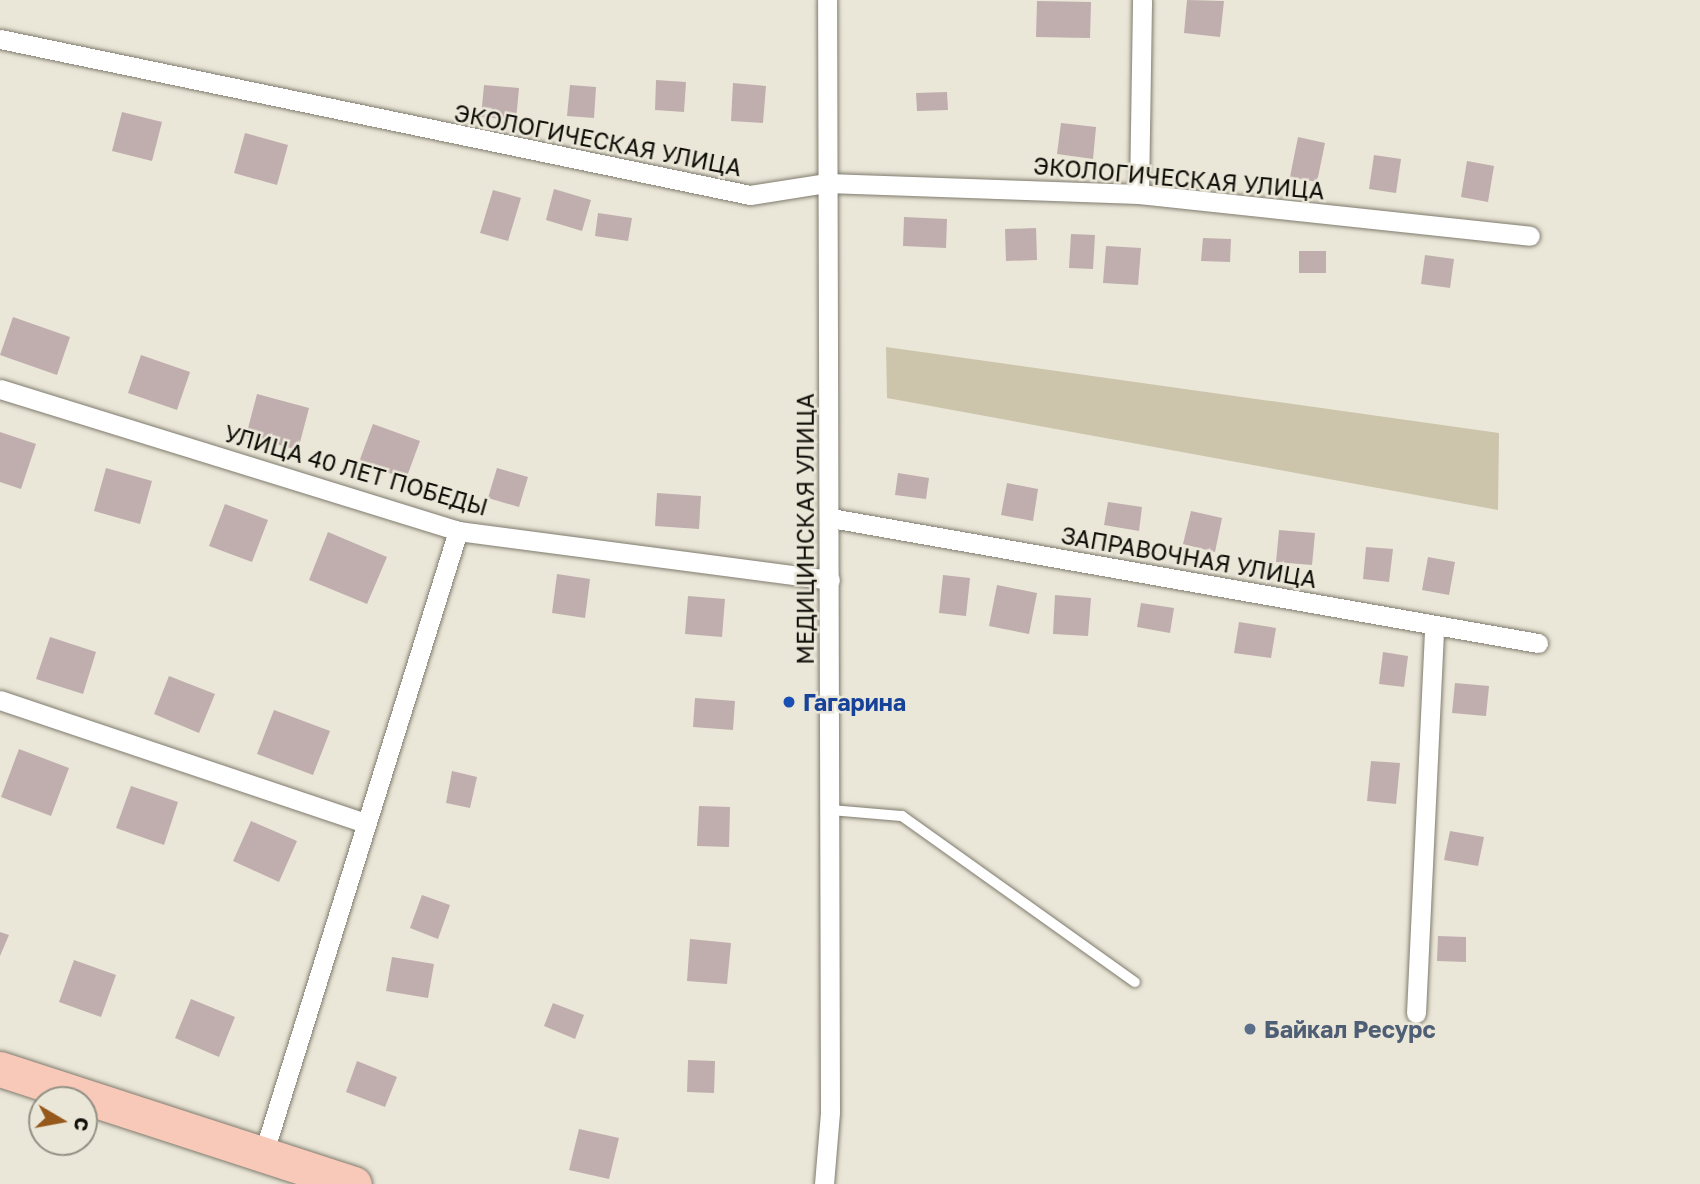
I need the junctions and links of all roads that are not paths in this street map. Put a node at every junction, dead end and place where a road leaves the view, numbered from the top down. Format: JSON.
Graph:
{"nodes":[{"id":1,"x":827,"y":0,"type":"edge"},
{"id":2,"x":1142,"y":0,"type":"edge"},
{"id":3,"x":0,"y":39,"type":"edge"},
{"id":4,"x":827,"y":183,"type":"junction"},
{"id":5,"x":1139,"y":194,"type":"junction"},
{"id":6,"x":1530,"y":236,"type":"dead end"},
{"id":7,"x":0,"y":388,"type":"edge"},
{"id":8,"x":831,"y":517,"type":"junction"},
{"id":9,"x":458,"y":531,"type":"junction"},
{"id":10,"x":830,"y":579,"type":"junction"},
{"id":11,"x":1434,"y":627,"type":"junction"},
{"id":12,"x":1538,"y":643,"type":"dead end"},
{"id":13,"x":0,"y":700,"type":"edge"},
{"id":14,"x":830,"y":810,"type":"junction"},
{"id":15,"x":363,"y":822,"type":"junction"},
{"id":16,"x":1135,"y":982,"type":"dead end"},
{"id":17,"x":1416,"y":1013,"type":"dead end"},
{"id":18,"x":0,"y":1069,"type":"edge"},
{"id":19,"x":263,"y":1155,"type":"junction"},
{"id":20,"x":354,"y":1184,"type":"edge"},
{"id":21,"x":824,"y":1184,"type":"edge"}],
"edges":[{"from":1,"to":4,"type":"street","name":"МЕДИЦИНСКАЯ УЛИЦА"},
{"from":2,"to":5,"type":"street"},
{"from":3,"to":4,"type":"street","name":"ЭКОЛОГИЧЕСКАЯ УЛИЦА"},
{"from":4,"to":5,"type":"street","name":"ЭКОЛОГИЧЕСКАЯ УЛИЦА"},
{"from":4,"to":8,"type":"street","name":"МЕДИЦИНСКАЯ УЛИЦА"},
{"from":5,"to":6,"type":"street","name":"ЭКОЛОГИЧЕСКАЯ УЛИЦА"},
{"from":7,"to":9,"type":"street","name":"УЛИЦА 40 ЛЕТ ПОБЕДЫ"},
{"from":8,"to":10,"type":"street","name":"МЕДИЦИНСКАЯ УЛИЦА"},
{"from":8,"to":11,"type":"street","name":"ЗАПРАВОЧНАЯ УЛИЦА"},
{"from":9,"to":10,"type":"street","name":"УЛИЦА 40 ЛЕТ ПОБЕДЫ"},
{"from":9,"to":15,"type":"street"},
{"from":10,"to":14,"type":"street","name":"МЕДИЦИНСКАЯ УЛИЦА"},
{"from":11,"to":12,"type":"street","name":"ЗАПРАВОЧНАЯ УЛИЦА"},
{"from":11,"to":17,"type":"street"},
{"from":13,"to":15,"type":"street"},
{"from":14,"to":16,"type":"lane"},
{"from":14,"to":21,"type":"street","name":"МЕДИЦИНСКАЯ УЛИЦА"},
{"from":15,"to":19,"type":"street"},
{"from":18,"to":19,"type":"highway"},
{"from":19,"to":20,"type":"highway"}]}
